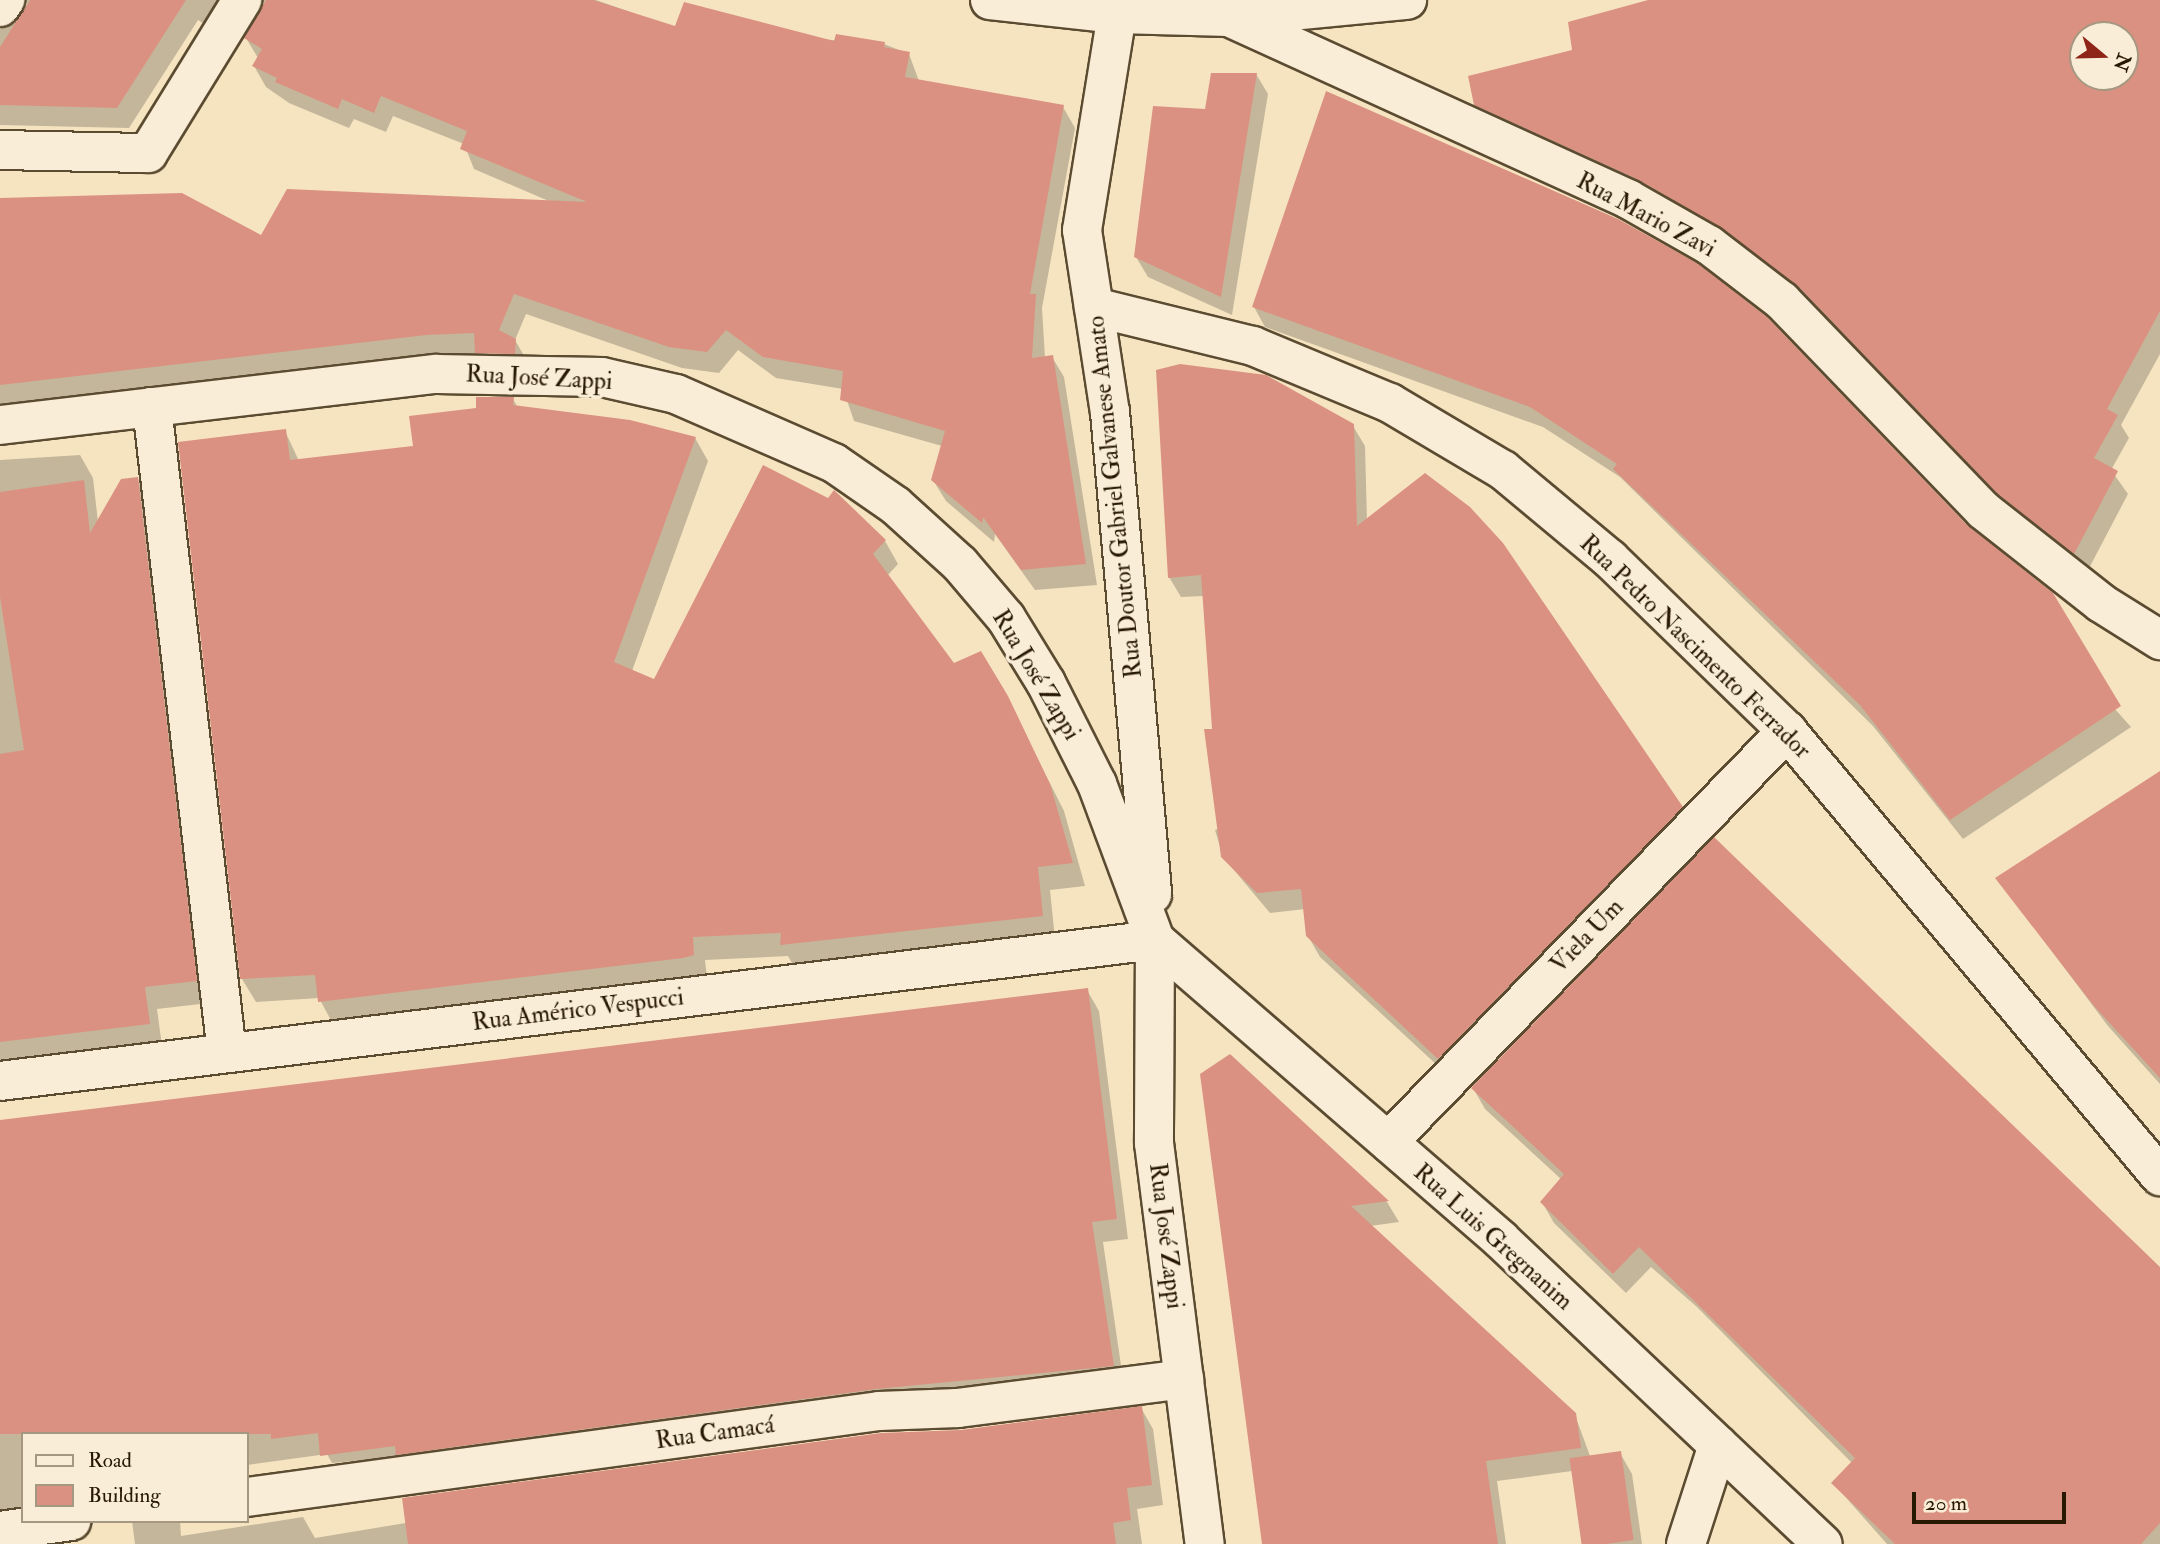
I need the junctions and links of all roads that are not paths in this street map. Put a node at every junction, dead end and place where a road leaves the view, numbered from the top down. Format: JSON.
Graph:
{"nodes":[{"id":1,"x":5,"y":0,"type":"edge"},
{"id":2,"x":242,"y":0,"type":"edge"},
{"id":3,"x":990,"y":0,"type":"edge"},
{"id":4,"x":1407,"y":0,"type":"edge"},
{"id":5,"x":0,"y":7,"type":"edge"},
{"id":6,"x":1116,"y":14,"type":"junction"},
{"id":7,"x":1229,"y":16,"type":"junction"},
{"id":8,"x":0,"y":150,"type":"edge"},
{"id":9,"x":1094,"y":307,"type":"junction"},
{"id":10,"x":152,"y":407,"type":"junction"},
{"id":11,"x":0,"y":425,"type":"edge"},
{"id":12,"x":2160,"y":640,"type":"edge"},
{"id":13,"x":1787,"y":730,"type":"junction"},
{"id":14,"x":1155,"y":940,"type":"junction"},
{"id":15,"x":227,"y":1053,"type":"junction"},
{"id":16,"x":0,"y":1081,"type":"edge"},
{"id":17,"x":1388,"y":1142,"type":"junction"},
{"id":18,"x":2160,"y":1176,"type":"edge"},
{"id":19,"x":1184,"y":1379,"type":"junction"},
{"id":20,"x":1718,"y":1445,"type":"junction"},
{"id":21,"x":248,"y":1497,"type":"edge"},
{"id":22,"x":57,"y":1523,"type":"edge"},
{"id":23,"x":0,"y":1531,"type":"edge"},
{"id":24,"x":1205,"y":1544,"type":"edge"},
{"id":25,"x":1686,"y":1544,"type":"edge"},
{"id":26,"x":1822,"y":1544,"type":"edge"}],
"edges":[{"from":1,"to":5,"type":"street"},
{"from":2,"to":8,"type":"street"},
{"from":3,"to":6,"type":"street"},
{"from":4,"to":7,"type":"street"},
{"from":6,"to":7,"type":"street"},
{"from":6,"to":9,"type":"street","name":"Rua Doutor Gabriel Galvanese Amato"},
{"from":7,"to":12,"type":"street","name":"Rua Mario Zavi"},
{"from":9,"to":13,"type":"street","name":"Rua Pedro Nascimento Ferrador"},
{"from":9,"to":14,"type":"street","name":"Rua Doutor Gabriel Galvanese Amato"},
{"from":10,"to":11,"type":"street","name":"Rua José Zappi"},
{"from":10,"to":14,"type":"street","name":"Rua José Zappi"},
{"from":10,"to":15,"type":"street"},
{"from":13,"to":17,"type":"street","name":"Viela Um"},
{"from":13,"to":18,"type":"street","name":"Rua Pedro Nascimento Ferrador"},
{"from":14,"to":15,"type":"street","name":"Rua Américo Vespucci"},
{"from":14,"to":17,"type":"street","name":"Rua Luis Gregnanim"},
{"from":14,"to":19,"type":"street","name":"Rua José Zappi"},
{"from":15,"to":16,"type":"street","name":"Rua Américo Vespucci"},
{"from":17,"to":20,"type":"street","name":"Rua Luis Gregnanim"},
{"from":19,"to":21,"type":"street","name":"Rua Camacá"},
{"from":19,"to":24,"type":"street","name":"Rua José Zappi"},
{"from":20,"to":25,"type":"street"},
{"from":20,"to":26,"type":"street","name":"Rua Luis Gregnanim"},
{"from":22,"to":23,"type":"street"}]}
